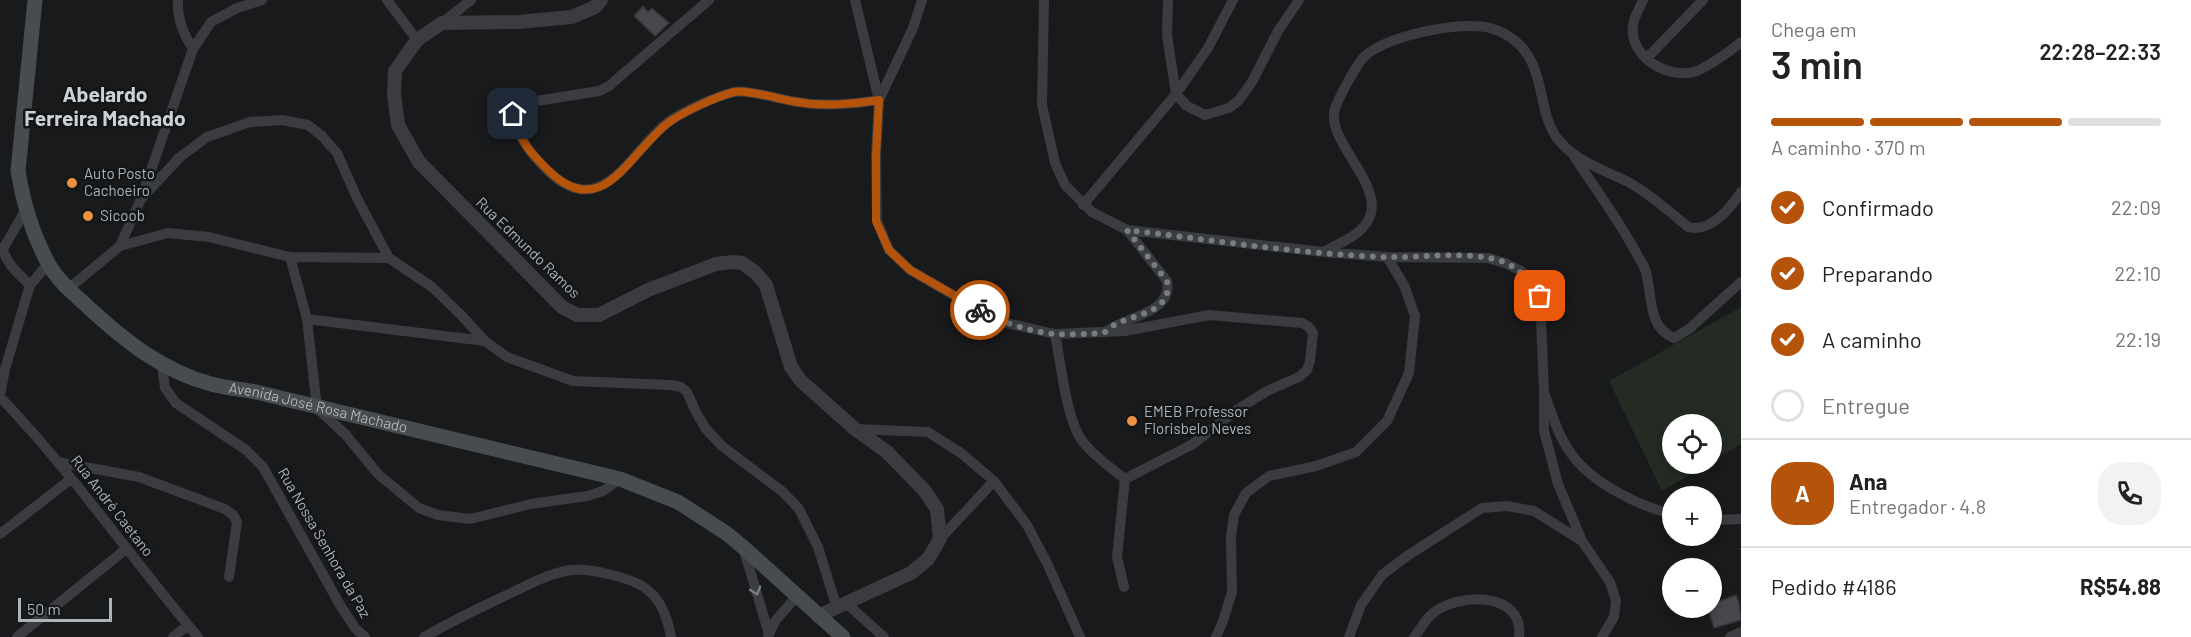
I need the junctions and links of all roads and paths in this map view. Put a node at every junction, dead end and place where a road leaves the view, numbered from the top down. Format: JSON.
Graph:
{"nodes":[{"id":1,"x":34,"y":0,"type":"edge"},
{"id":2,"x":178,"y":0,"type":"edge"},
{"id":3,"x":261,"y":0,"type":"edge"},
{"id":4,"x":387,"y":0,"type":"edge"},
{"id":5,"x":471,"y":0,"type":"edge"},
{"id":6,"x":601,"y":0,"type":"edge"},
{"id":7,"x":709,"y":0,"type":"edge"},
{"id":8,"x":855,"y":0,"type":"edge"},
{"id":9,"x":922,"y":0,"type":"edge"},
{"id":10,"x":1044,"y":0,"type":"edge"},
{"id":11,"x":1168,"y":0,"type":"edge"},
{"id":12,"x":1233,"y":0,"type":"edge"},
{"id":13,"x":1299,"y":0,"type":"edge"},
{"id":14,"x":1643,"y":0,"type":"edge"},
{"id":15,"x":1702,"y":0,"type":"edge"},
{"id":16,"x":442,"y":23,"type":"junction"},
{"id":17,"x":417,"y":40,"type":"junction"},
{"id":18,"x":1741,"y":42,"type":"edge"},
{"id":19,"x":193,"y":49,"type":"junction"},
{"id":20,"x":1647,"y":58,"type":"junction"},
{"id":21,"x":1176,"y":94,"type":"junction"},
{"id":22,"x":879,"y":100,"type":"junction"},
{"id":23,"x":1573,"y":154,"type":"junction"},
{"id":24,"x":1741,"y":192,"type":"edge"},
{"id":25,"x":141,"y":199,"type":"junction"},
{"id":26,"x":1083,"y":205,"type":"junction"},
{"id":27,"x":26,"y":209,"type":"junction"},
{"id":28,"x":1127,"y":230,"type":"junction"},
{"id":29,"x":120,"y":246,"type":"junction"},
{"id":30,"x":1,"y":248,"type":"edge"},
{"id":31,"x":1324,"y":252,"type":"junction"},
{"id":32,"x":290,"y":257,"type":"junction"},
{"id":33,"x":1387,"y":257,"type":"junction"},
{"id":34,"x":389,"y":258,"type":"junction"},
{"id":35,"x":48,"y":264,"type":"junction"},
{"id":36,"x":1741,"y":282,"type":"edge"},
{"id":37,"x":30,"y":285,"type":"junction"},
{"id":38,"x":68,"y":289,"type":"junction"},
{"id":39,"x":307,"y":319,"type":"junction"},
{"id":40,"x":1106,"y":332,"type":"junction"},
{"id":41,"x":1055,"y":334,"type":"junction"},
{"id":42,"x":485,"y":341,"type":"junction"},
{"id":43,"x":162,"y":365,"type":"junction"},
{"id":44,"x":1544,"y":392,"type":"junction"},
{"id":45,"x":0,"y":396,"type":"edge"},
{"id":46,"x":317,"y":408,"type":"junction"},
{"id":47,"x":855,"y":429,"type":"junction"},
{"id":48,"x":58,"y":462,"type":"junction"},
{"id":49,"x":71,"y":479,"type":"junction"},
{"id":50,"x":620,"y":479,"type":"junction"},
{"id":51,"x":1125,"y":479,"type":"junction"},
{"id":52,"x":994,"y":481,"type":"junction"},
{"id":53,"x":1662,"y":512,"type":"edge"},
{"id":54,"x":1741,"y":519,"type":"edge"},
{"id":55,"x":1722,"y":520,"type":"edge"},
{"id":56,"x":0,"y":534,"type":"edge"},
{"id":57,"x":940,"y":539,"type":"junction"},
{"id":58,"x":1582,"y":541,"type":"junction"},
{"id":59,"x":742,"y":547,"type":"junction"},
{"id":60,"x":126,"y":549,"type":"junction"},
{"id":61,"x":229,"y":577,"type":"dead end"},
{"id":62,"x":1124,"y":587,"type":"dead end"},
{"id":63,"x":797,"y":596,"type":"junction"},
{"id":64,"x":842,"y":606,"type":"junction"},
{"id":65,"x":818,"y":616,"type":"junction"},
{"id":66,"x":188,"y":625,"type":"junction"},
{"id":67,"x":1741,"y":632,"type":"edge"},
{"id":68,"x":768,"y":636,"type":"edge"},
{"id":69,"x":17,"y":637,"type":"edge"},
{"id":70,"x":173,"y":637,"type":"edge"},
{"id":71,"x":198,"y":637,"type":"edge"},
{"id":72,"x":365,"y":637,"type":"edge"},
{"id":73,"x":424,"y":637,"type":"edge"},
{"id":74,"x":671,"y":637,"type":"edge"},
{"id":75,"x":843,"y":637,"type":"edge"},
{"id":76,"x":884,"y":637,"type":"edge"},
{"id":77,"x":1080,"y":637,"type":"edge"},
{"id":78,"x":1216,"y":637,"type":"edge"},
{"id":79,"x":1349,"y":637,"type":"edge"},
{"id":80,"x":1414,"y":637,"type":"edge"},
{"id":81,"x":1519,"y":637,"type":"edge"},
{"id":82,"x":1602,"y":637,"type":"edge"},
{"id":83,"x":1730,"y":637,"type":"edge"}],
"edges":[{"from":1,"to":27,"type":"main road","name":"Avenida José Rosa Machado"},
{"from":2,"to":19,"type":"street"},
{"from":3,"to":19,"type":"street"},
{"from":4,"to":17,"type":"street"},
{"from":5,"to":16,"type":"street"},
{"from":6,"to":16,"type":"street"},
{"from":7,"to":22,"type":"street"},
{"from":8,"to":22,"type":"street"},
{"from":9,"to":22,"type":"street"},
{"from":10,"to":26,"type":"street"},
{"from":11,"to":21,"type":"street"},
{"from":12,"to":21,"type":"street"},
{"from":13,"to":21,"type":"street"},
{"from":14,"to":20,"type":"street"},
{"from":15,"to":20,"type":"street"},
{"from":16,"to":17,"type":"street","name":"Rua Edmundo Ramos"},
{"from":17,"to":47,"type":"street","name":"Rua Edmundo Ramos"},
{"from":18,"to":20,"type":"street"},
{"from":19,"to":25,"type":"street"},
{"from":21,"to":26,"type":"street"},
{"from":22,"to":41,"type":"street"},
{"from":23,"to":24,"type":"street"},
{"from":23,"to":31,"type":"street"},
{"from":23,"to":36,"type":"street"},
{"from":25,"to":29,"type":"street"},
{"from":25,"to":34,"type":"street"},
{"from":26,"to":28,"type":"street"},
{"from":27,"to":30,"type":"street"},
{"from":27,"to":35,"type":"main road","name":"Avenida José Rosa Machado"},
{"from":28,"to":31,"type":"street"},
{"from":28,"to":40,"type":"street"},
{"from":29,"to":32,"type":"street"},
{"from":29,"to":38,"type":"street"},
{"from":30,"to":37,"type":"street"},
{"from":31,"to":33,"type":"street"},
{"from":32,"to":34,"type":"street"},
{"from":32,"to":39,"type":"street"},
{"from":33,"to":44,"type":"street"},
{"from":33,"to":78,"type":"street"},
{"from":34,"to":42,"type":"street"},
{"from":35,"to":37,"type":"street","name":"Rua André Caetano"},
{"from":35,"to":38,"type":"main road","name":"Avenida José Rosa Machado"},
{"from":37,"to":45,"type":"street","name":"Rua André Caetano"},
{"from":38,"to":43,"type":"main road","name":"Avenida José Rosa Machado"},
{"from":39,"to":42,"type":"street"},
{"from":39,"to":46,"type":"street"},
{"from":40,"to":41,"type":"street"},
{"from":40,"to":51,"type":"street"},
{"from":41,"to":51,"type":"street"},
{"from":42,"to":64,"type":"street"},
{"from":43,"to":46,"type":"main road","name":"Avenida José Rosa Machado"},
{"from":43,"to":72,"type":"street","name":"Rua Nossa Senhora da Paz"},
{"from":44,"to":53,"type":"street"},
{"from":44,"to":58,"type":"street"},
{"from":45,"to":48,"type":"street","name":"Rua André Caetano"},
{"from":46,"to":50,"type":"main road","name":"Avenida José Rosa Machado"},
{"from":46,"to":50,"type":"street"},
{"from":47,"to":52,"type":"street"},
{"from":47,"to":57,"type":"street","name":"Rua Edmundo Ramos"},
{"from":48,"to":49,"type":"street","name":"Rua André Caetano"},
{"from":48,"to":61,"type":"street"},
{"from":49,"to":56,"type":"street"},
{"from":49,"to":60,"type":"street","name":"Rua André Caetano"},
{"from":50,"to":59,"type":"main road","name":"Avenida José Rosa Machado"},
{"from":51,"to":62,"type":"street"},
{"from":52,"to":57,"type":"street"},
{"from":52,"to":77,"type":"street"},
{"from":54,"to":55,"type":"street"},
{"from":57,"to":64,"type":"street"},
{"from":58,"to":79,"type":"street"},
{"from":58,"to":82,"type":"street"},
{"from":59,"to":63,"type":"main road","name":"Avenida José Rosa Machado"},
{"from":59,"to":68,"type":"street","one_way":true},
{"from":60,"to":66,"type":"street","name":"Rua André Caetano"},
{"from":60,"to":69,"type":"street"},
{"from":63,"to":65,"type":"main road","name":"Avenida José Rosa Machado"},
{"from":63,"to":68,"type":"street"},
{"from":64,"to":65,"type":"street"},
{"from":64,"to":76,"type":"street"},
{"from":65,"to":75,"type":"main road","name":"Avenida José Rosa Machado"},
{"from":66,"to":70,"type":"street"},
{"from":66,"to":71,"type":"street","name":"Rua André Caetano"},
{"from":67,"to":83,"type":"street"},
{"from":73,"to":74,"type":"street"},
{"from":80,"to":81,"type":"street"}]}
